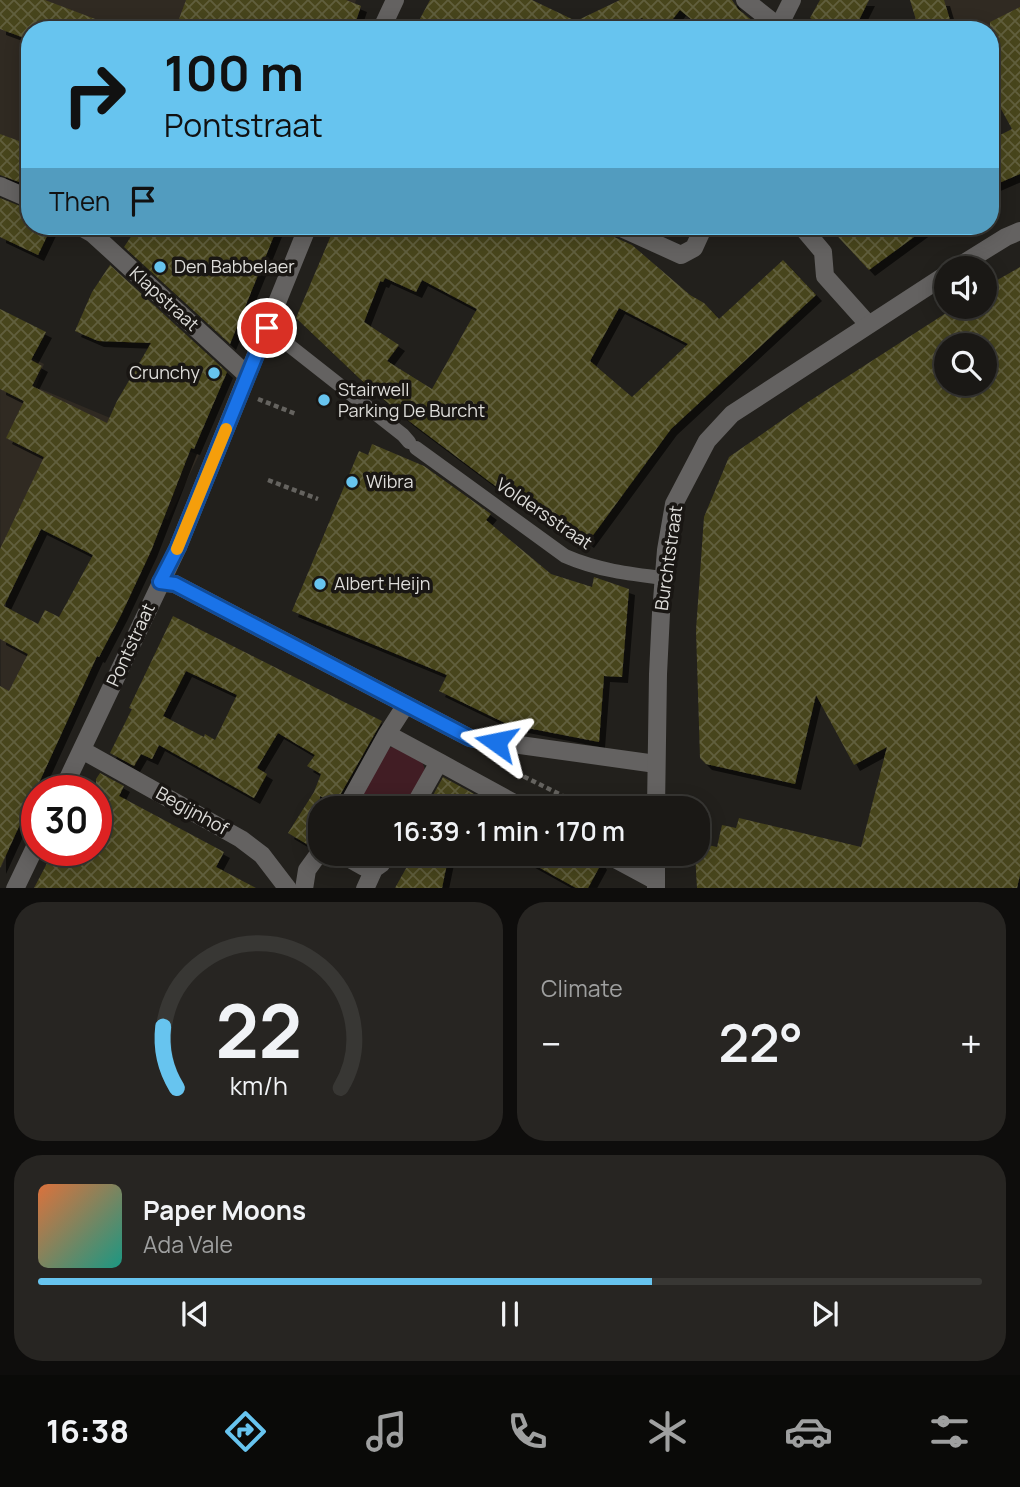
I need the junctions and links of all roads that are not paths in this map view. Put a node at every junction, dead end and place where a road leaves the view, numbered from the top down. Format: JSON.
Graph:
{"nodes":[{"id":1,"x":395,"y":0,"type":"edge"},
{"id":2,"x":745,"y":0,"type":"edge"},
{"id":3,"x":792,"y":0,"type":"edge"},
{"id":4,"x":385,"y":21,"type":"edge"},
{"id":5,"x":769,"y":21,"type":"edge"},
{"id":6,"x":781,"y":21,"type":"edge"},
{"id":7,"x":0,"y":186,"type":"edge"},
{"id":8,"x":21,"y":195,"type":"edge"},
{"id":9,"x":1020,"y":231,"type":"edge"},
{"id":10,"x":94,"y":235,"type":"edge"},
{"id":11,"x":304,"y":235,"type":"edge"},
{"id":12,"x":637,"y":235,"type":"edge"},
{"id":13,"x":700,"y":235,"type":"edge"},
{"id":14,"x":809,"y":235,"type":"edge"},
{"id":15,"x":975,"y":256,"type":"edge"},
{"id":16,"x":934,"y":282,"type":"edge"},
{"id":17,"x":867,"y":324,"type":"junction"},
{"id":18,"x":267,"y":328,"type":"junction"},
{"id":19,"x":244,"y":384,"type":"junction"},
{"id":20,"x":664,"y":578,"type":"junction"},
{"id":21,"x":160,"y":582,"type":"junction"},
{"id":22,"x":405,"y":706,"type":"junction"},
{"id":23,"x":387,"y":734,"type":"junction"},
{"id":24,"x":82,"y":750,"type":"junction"},
{"id":25,"x":439,"y":762,"type":"junction"},
{"id":26,"x":656,"y":764,"type":"junction"},
{"id":27,"x":70,"y":775,"type":"edge"},
{"id":28,"x":353,"y":796,"type":"edge"},
{"id":29,"x":420,"y":796,"type":"edge"},
{"id":30,"x":501,"y":796,"type":"edge"},
{"id":31,"x":656,"y":796,"type":"edge"},
{"id":32,"x":26,"y":866,"type":"edge"},
{"id":33,"x":310,"y":866,"type":"edge"},
{"id":34,"x":361,"y":866,"type":"edge"},
{"id":35,"x":378,"y":866,"type":"edge"},
{"id":36,"x":625,"y":866,"type":"edge"},
{"id":37,"x":656,"y":866,"type":"edge"},
{"id":38,"x":374,"y":869,"type":"junction"},
{"id":39,"x":656,"y":885,"type":"edge"},
{"id":40,"x":15,"y":888,"type":"edge"},
{"id":41,"x":288,"y":888,"type":"edge"},
{"id":42,"x":304,"y":888,"type":"edge"},
{"id":43,"x":365,"y":888,"type":"edge"}],
"edges":[{"from":1,"to":4,"type":"street"},
{"from":2,"to":5,"type":"street"},
{"from":3,"to":6,"type":"street"},
{"from":7,"to":8,"type":"street"},
{"from":9,"to":15,"type":"street"},
{"from":10,"to":19,"type":"street","name":"Klapstraat"},
{"from":11,"to":18,"type":"street","name":"Pontstraat"},
{"from":12,"to":13,"type":"street"},
{"from":14,"to":17,"type":"street"},
{"from":16,"to":17,"type":"street","name":"Burchtstraat"},
{"from":17,"to":20,"type":"street","name":"Burchtstraat"},
{"from":18,"to":19,"type":"street","name":"Pontstraat"},
{"from":18,"to":20,"type":"lane","name":"Voldersstraat"},
{"from":19,"to":21,"type":"street","name":"Pontstraat"},
{"from":20,"to":26,"type":"street","name":"Burchtstraat"},
{"from":21,"to":22,"type":"street"},
{"from":21,"to":24,"type":"street","name":"Pontstraat"},
{"from":22,"to":23,"type":"street"},
{"from":22,"to":26,"type":"street"},
{"from":23,"to":25,"type":"street"},
{"from":23,"to":28,"type":"street"},
{"from":24,"to":27,"type":"street","name":"Pontstraat"},
{"from":24,"to":41,"type":"street","name":"Begijnhof"},
{"from":25,"to":29,"type":"street"},
{"from":25,"to":30,"type":"street"},
{"from":26,"to":31,"type":"street","name":"Burchtstraat"},
{"from":32,"to":40,"type":"street"},
{"from":33,"to":42,"type":"street"},
{"from":34,"to":38,"type":"street"},
{"from":35,"to":38,"type":"street"},
{"from":36,"to":39,"type":"street"},
{"from":37,"to":39,"type":"street"},
{"from":38,"to":43,"type":"street"}]}
